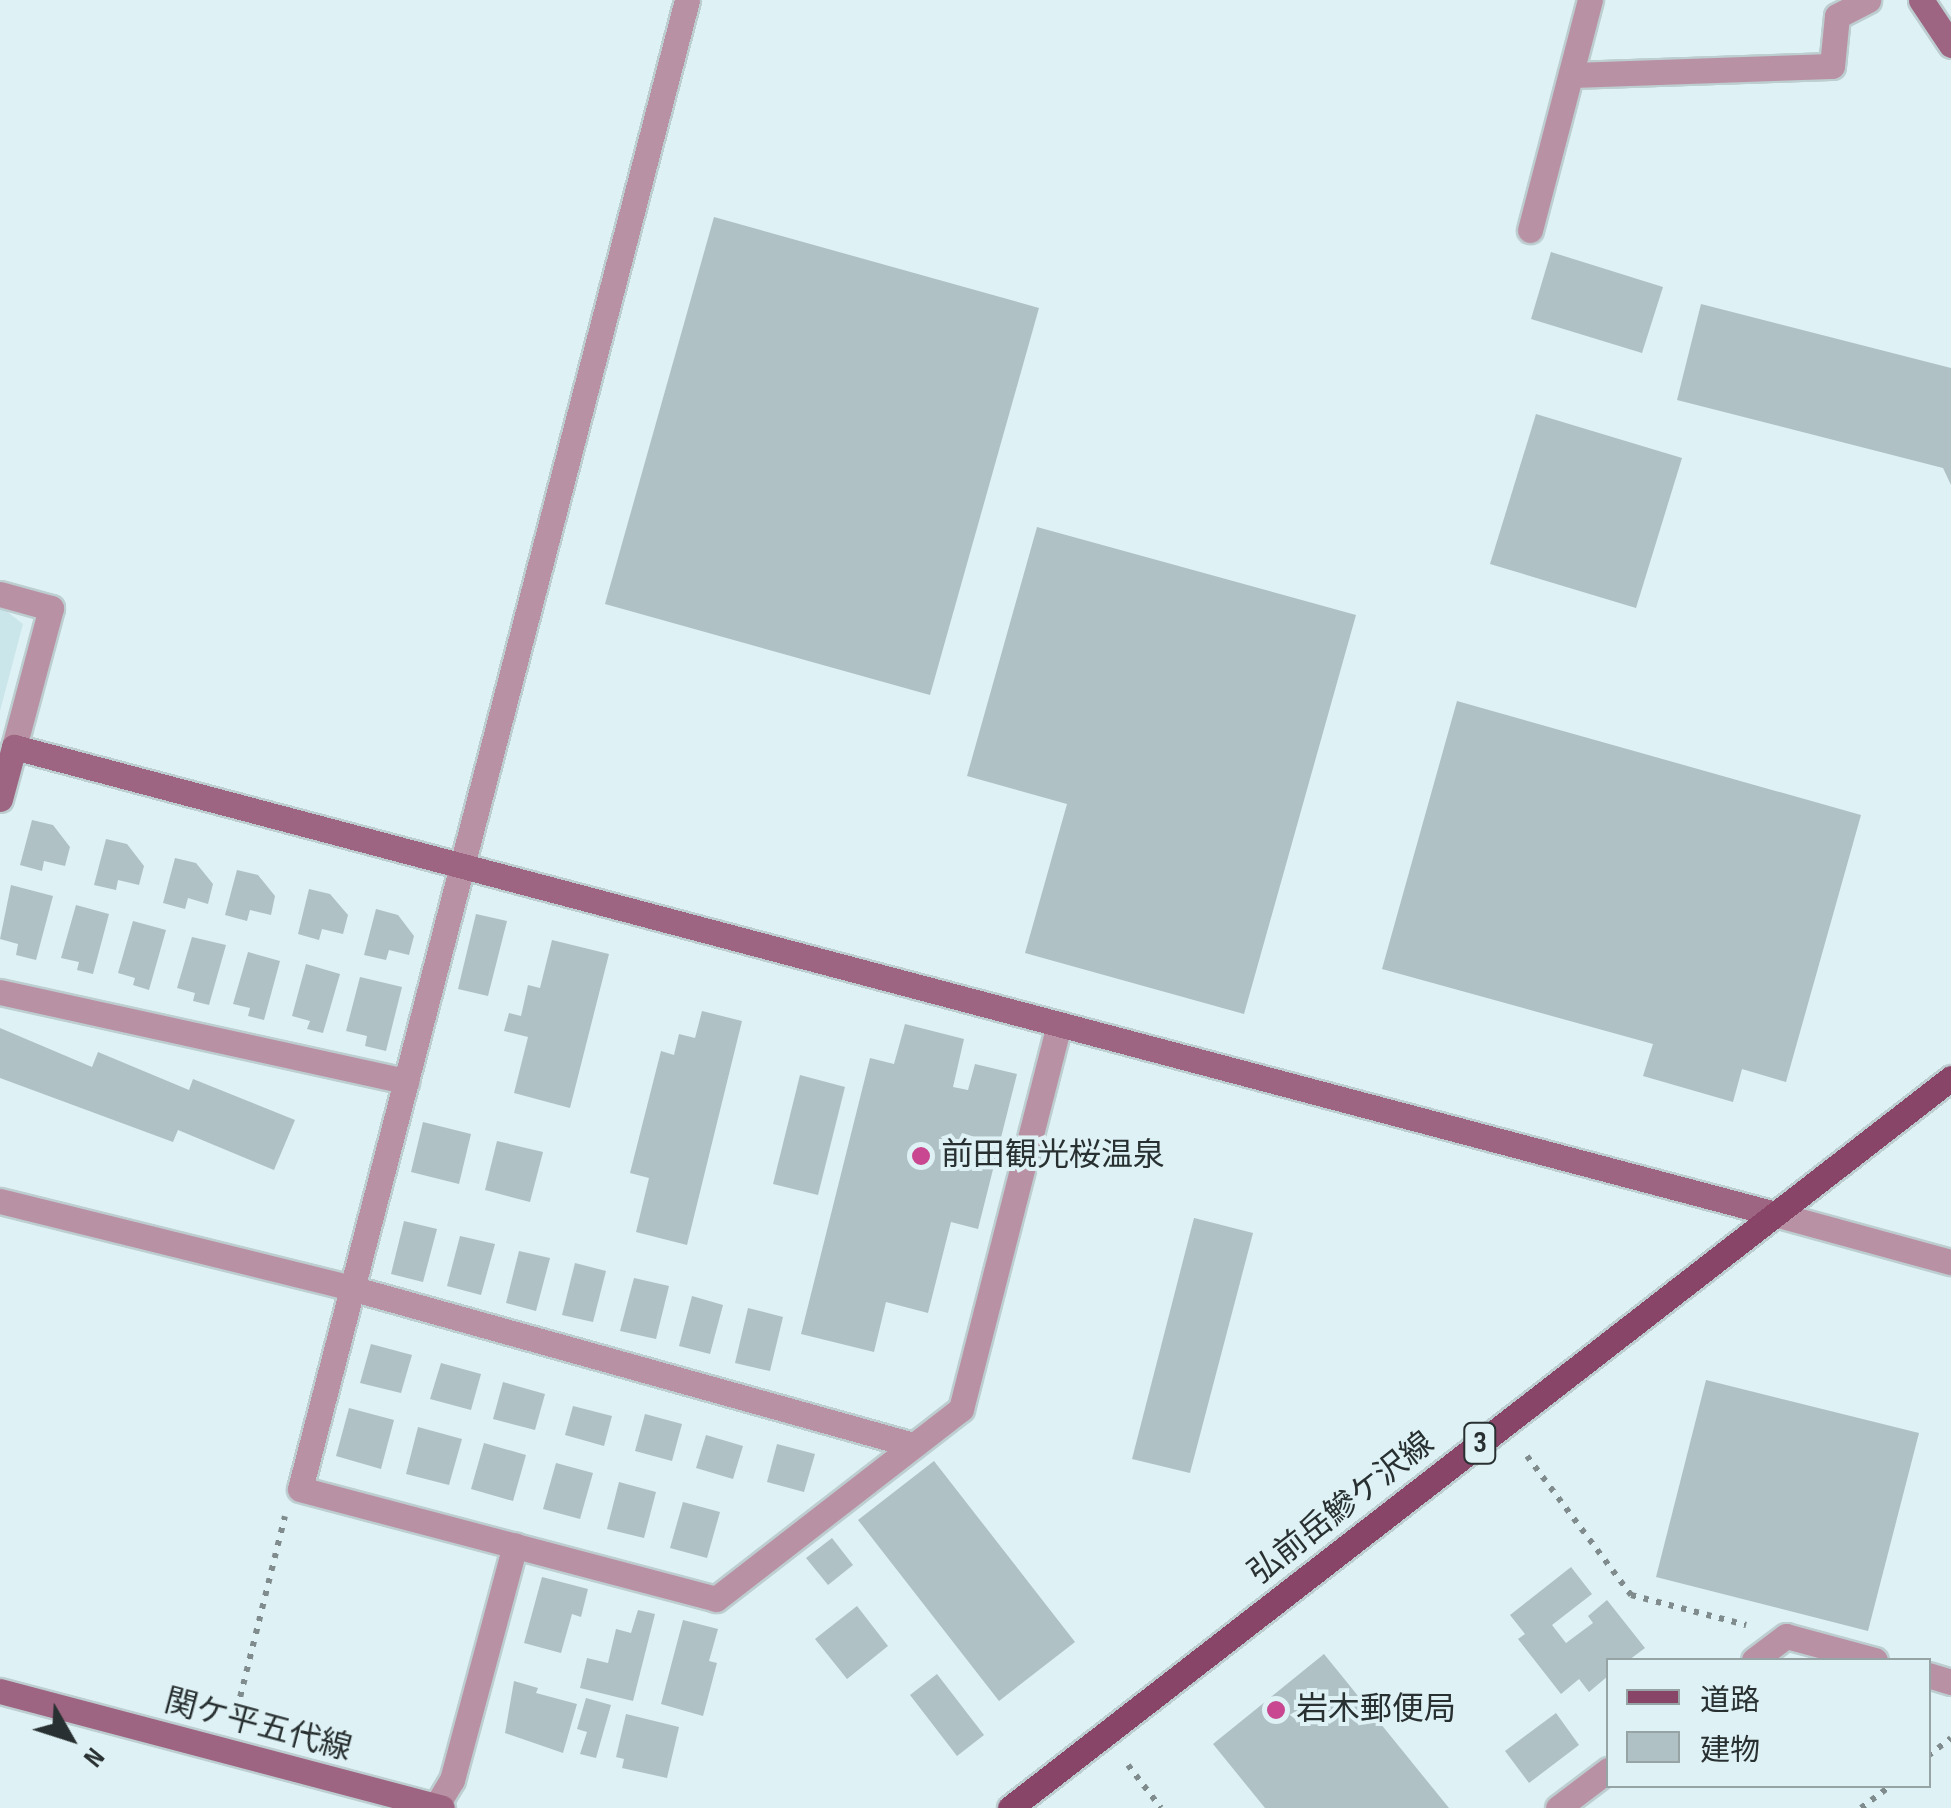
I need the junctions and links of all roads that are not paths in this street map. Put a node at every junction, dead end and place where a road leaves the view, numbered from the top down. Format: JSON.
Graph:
{"nodes":[{"id":1,"x":686,"y":0,"type":"edge"},
{"id":2,"x":1590,"y":0,"type":"edge"},
{"id":3,"x":1868,"y":0,"type":"edge"},
{"id":4,"x":1920,"y":0,"type":"edge"},
{"id":5,"x":1951,"y":45,"type":"edge"},
{"id":6,"x":1571,"y":75,"type":"junction"},
{"id":7,"x":1530,"y":230,"type":"dead end"},
{"id":8,"x":0,"y":594,"type":"edge"},
{"id":9,"x":14,"y":747,"type":"junction"},
{"id":10,"x":0,"y":800,"type":"edge"},
{"id":11,"x":464,"y":864,"type":"junction"},
{"id":12,"x":0,"y":992,"type":"edge"},
{"id":13,"x":1060,"y":1024,"type":"junction"},
{"id":14,"x":1951,"y":1078,"type":"edge"},
{"id":15,"x":406,"y":1081,"type":"junction"},
{"id":16,"x":0,"y":1201,"type":"edge"},
{"id":17,"x":1774,"y":1214,"type":"junction"},
{"id":18,"x":1951,"y":1262,"type":"edge"},
{"id":19,"x":351,"y":1288,"type":"junction"},
{"id":20,"x":913,"y":1446,"type":"junction"},
{"id":21,"x":515,"y":1544,"type":"junction"},
{"id":22,"x":1757,"y":1658,"type":"edge"},
{"id":23,"x":1868,"y":1658,"type":"edge"},
{"id":24,"x":0,"y":1691,"type":"edge"},
{"id":25,"x":1606,"y":1772,"type":"edge"},
{"id":26,"x":438,"y":1808,"type":"edge"},
{"id":27,"x":1010,"y":1808,"type":"edge"},
{"id":28,"x":1558,"y":1808,"type":"edge"}],
"edges":[{"from":1,"to":11,"type":"street"},
{"from":2,"to":6,"type":"street"},
{"from":3,"to":6,"type":"street"},
{"from":4,"to":5,"type":"street"},
{"from":6,"to":7,"type":"street"},
{"from":8,"to":9,"type":"street"},
{"from":9,"to":10,"type":"street"},
{"from":9,"to":11,"type":"street"},
{"from":11,"to":13,"type":"street"},
{"from":11,"to":15,"type":"street"},
{"from":12,"to":15,"type":"street"},
{"from":13,"to":17,"type":"street"},
{"from":13,"to":20,"type":"street"},
{"from":14,"to":17,"type":"main road","name":"弘前岳鰺ケ沢線","number":"3"},
{"from":15,"to":19,"type":"street"},
{"from":16,"to":19,"type":"street"},
{"from":17,"to":18,"type":"street"},
{"from":17,"to":27,"type":"main road","name":"弘前岳鰺ケ沢線","number":"3"},
{"from":19,"to":20,"type":"street"},
{"from":19,"to":21,"type":"street"},
{"from":20,"to":21,"type":"street"},
{"from":21,"to":26,"type":"street"},
{"from":22,"to":23,"type":"street"},
{"from":24,"to":26,"type":"street","name":"関ケ平五代線"},
{"from":25,"to":28,"type":"street"}]}
